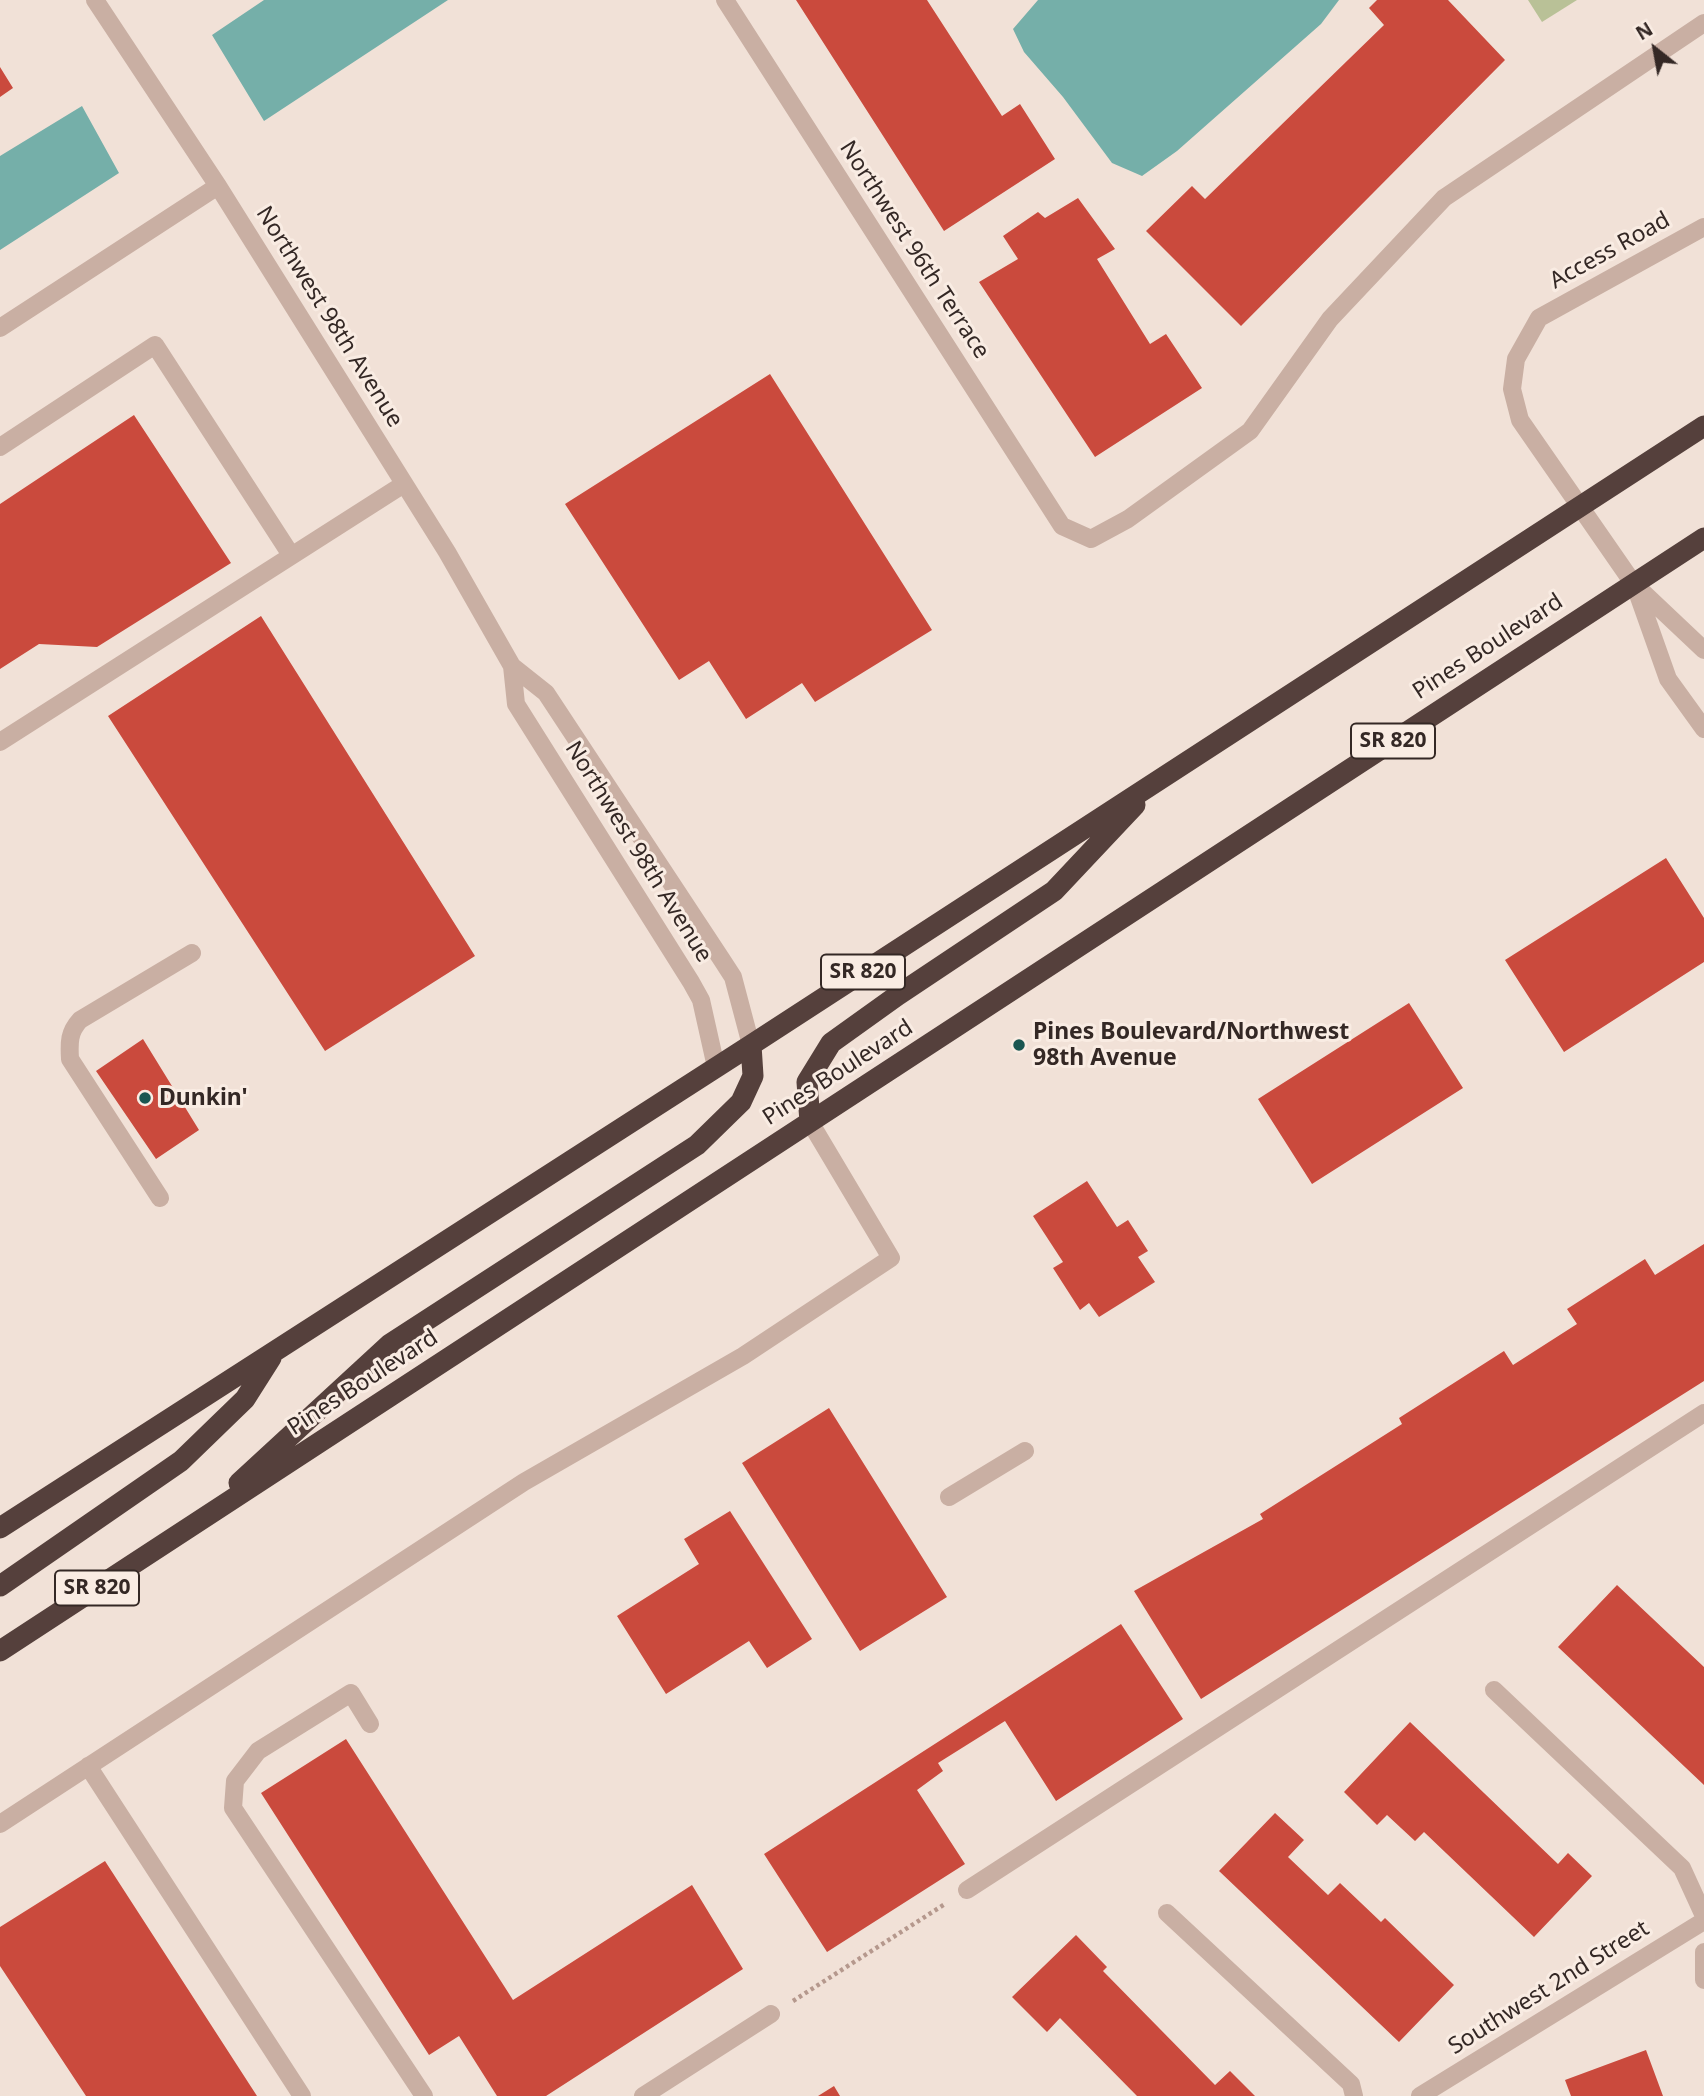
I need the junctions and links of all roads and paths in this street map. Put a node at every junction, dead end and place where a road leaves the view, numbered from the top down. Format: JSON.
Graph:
{"nodes":[{"id":1,"x":95,"y":0,"type":"edge"},
{"id":2,"x":724,"y":0,"type":"edge"},
{"id":3,"x":1704,"y":23,"type":"edge"},
{"id":4,"x":218,"y":186,"type":"junction"},
{"id":5,"x":1704,"y":227,"type":"edge"},
{"id":6,"x":0,"y":328,"type":"edge"},
{"id":7,"x":1704,"y":426,"type":"edge"},
{"id":8,"x":0,"y":447,"type":"edge"},
{"id":9,"x":404,"y":484,"type":"junction"},
{"id":10,"x":1580,"y":505,"type":"junction"},
{"id":11,"x":1704,"y":538,"type":"edge"},
{"id":12,"x":291,"y":555,"type":"junction"},
{"id":13,"x":1633,"y":583,"type":"junction"},
{"id":14,"x":1704,"y":650,"type":"edge"},
{"id":15,"x":512,"y":666,"type":"junction"},
{"id":16,"x":1704,"y":729,"type":"edge"},
{"id":17,"x":0,"y":742,"type":"edge"},
{"id":18,"x":1158,"y":780,"type":"junction"},
{"id":19,"x":192,"y":953,"type":"dead end"},
{"id":20,"x":751,"y":1045,"type":"junction"},
{"id":21,"x":716,"y":1067,"type":"junction"},
{"id":22,"x":810,"y":1122,"type":"junction"},
{"id":23,"x":160,"y":1198,"type":"dead end"},
{"id":24,"x":276,"y":1350,"type":"junction"},
{"id":25,"x":1704,"y":1413,"type":"edge"},
{"id":26,"x":1025,"y":1451,"type":"dead end"},
{"id":27,"x":949,"y":1497,"type":"dead end"},
{"id":28,"x":193,"y":1525,"type":"junction"},
{"id":29,"x":0,"y":1528,"type":"edge"},
{"id":30,"x":0,"y":1586,"type":"edge"},
{"id":31,"x":0,"y":1651,"type":"edge"},
{"id":32,"x":1494,"y":1690,"type":"dead end"},
{"id":33,"x":370,"y":1724,"type":"dead end"},
{"id":34,"x":88,"y":1766,"type":"junction"},
{"id":35,"x":0,"y":1824,"type":"edge"},
{"id":36,"x":967,"y":1890,"type":"joint"},
{"id":37,"x":1167,"y":1913,"type":"dead end"},
{"id":38,"x":1704,"y":1916,"type":"edge"},
{"id":39,"x":1704,"y":1922,"type":"edge"},
{"id":40,"x":1704,"y":1952,"type":"edge"},
{"id":41,"x":1704,"y":1980,"type":"edge"},
{"id":42,"x":771,"y":2014,"type":"joint"},
{"id":43,"x":302,"y":2096,"type":"edge"},
{"id":44,"x":424,"y":2096,"type":"edge"},
{"id":45,"x":643,"y":2096,"type":"edge"},
{"id":46,"x":1354,"y":2096,"type":"edge"},
{"id":47,"x":1420,"y":2096,"type":"edge"}],
"edges":[{"from":1,"to":4,"type":"street","name":"Northwest 98th Avenue"},
{"from":2,"to":3,"type":"street","name":"Northwest 96th Terrace"},
{"from":4,"to":6,"type":"street"},
{"from":4,"to":9,"type":"street","name":"Northwest 98th Avenue"},
{"from":5,"to":10,"type":"street","name":"Access Road"},
{"from":7,"to":10,"type":"highway","number":"SR 820"},
{"from":8,"to":12,"type":"street"},
{"from":9,"to":12,"type":"street"},
{"from":9,"to":15,"type":"street","name":"Northwest 98th Avenue"},
{"from":10,"to":13,"type":"street"},
{"from":10,"to":18,"type":"highway","number":"SR 820"},
{"from":11,"to":13,"type":"highway","name":"Pines Boulevard","number":"SR 820"},
{"from":12,"to":17,"type":"street"},
{"from":13,"to":14,"type":"street"},
{"from":13,"to":16,"type":"street"},
{"from":13,"to":22,"type":"highway","name":"Pines Boulevard","number":"SR 820"},
{"from":15,"to":20,"type":"street","name":"Northwest 98th Avenue"},
{"from":15,"to":21,"type":"street","name":"Northwest 98th Avenue"},
{"from":18,"to":20,"type":"highway","number":"SR 820"},
{"from":18,"to":22,"type":"highway"},
{"from":19,"to":23,"type":"street"},
{"from":20,"to":21,"type":"highway","number":"SR 820"},
{"from":20,"to":28,"type":"highway"},
{"from":21,"to":24,"type":"highway","number":"SR 820"},
{"from":22,"to":28,"type":"highway","name":"Pines Boulevard","number":"SR 820"},
{"from":22,"to":34,"type":"street"},
{"from":24,"to":29,"type":"highway","number":"SR 820"},
{"from":24,"to":30,"type":"highway"},
{"from":25,"to":36,"type":"street"},
{"from":26,"to":27,"type":"street"},
{"from":28,"to":31,"type":"highway","name":"Pines Boulevard","number":"SR 820"},
{"from":32,"to":38,"type":"street"},
{"from":33,"to":44,"type":"street"},
{"from":34,"to":35,"type":"street"},
{"from":34,"to":43,"type":"street"},
{"from":36,"to":42,"type":"path"},
{"from":37,"to":46,"type":"street"},
{"from":39,"to":47,"type":"street","name":"Southwest 2nd Street"},
{"from":40,"to":41,"type":"street"},
{"from":42,"to":45,"type":"street"}]}
